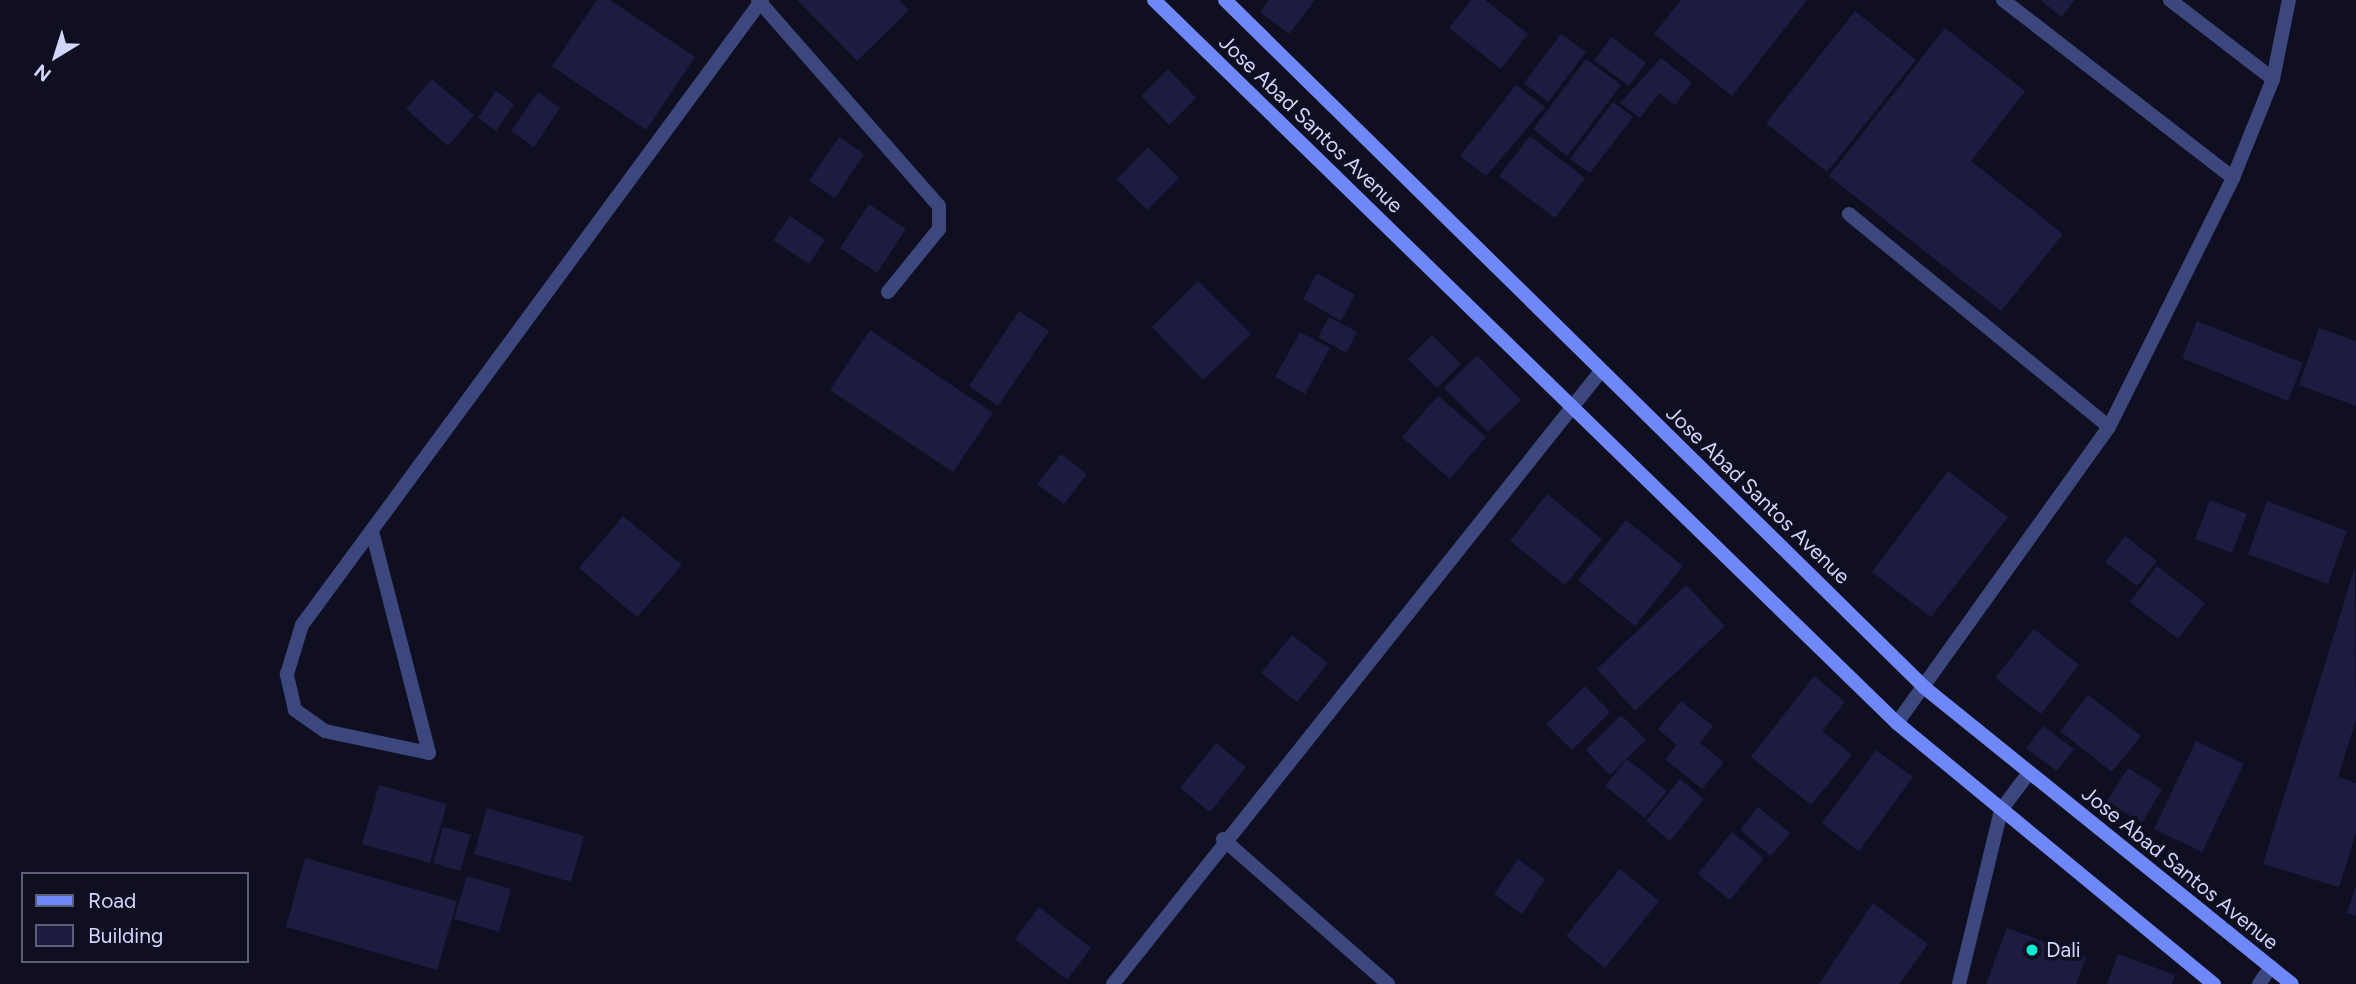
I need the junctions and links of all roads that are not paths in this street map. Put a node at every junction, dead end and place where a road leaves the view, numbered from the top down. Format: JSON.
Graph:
{"nodes":[{"id":1,"x":1154,"y":0,"type":"edge"},
{"id":2,"x":1225,"y":0,"type":"edge"},
{"id":3,"x":2003,"y":0,"type":"edge"},
{"id":4,"x":2170,"y":0,"type":"edge"},
{"id":5,"x":2289,"y":0,"type":"edge"},
{"id":6,"x":760,"y":1,"type":"edge"},
{"id":7,"x":2273,"y":79,"type":"junction"},
{"id":8,"x":2233,"y":178,"type":"junction"},
{"id":9,"x":1849,"y":214,"type":"dead end"},
{"id":10,"x":888,"y":292,"type":"dead end"},
{"id":11,"x":1601,"y":371,"type":"junction"},
{"id":12,"x":1568,"y":406,"type":"junction"},
{"id":13,"x":2109,"y":427,"type":"junction"},
{"id":14,"x":373,"y":535,"type":"junction"},
{"id":15,"x":1926,"y":688,"type":"junction"},
{"id":16,"x":1897,"y":723,"type":"junction"},
{"id":17,"x":2028,"y":774,"type":"junction"},
{"id":18,"x":2001,"y":810,"type":"junction"},
{"id":19,"x":1223,"y":839,"type":"junction"},
{"id":20,"x":2271,"y":967,"type":"junction"},
{"id":21,"x":2288,"y":983,"type":"edge"},
{"id":22,"x":1113,"y":984,"type":"edge"},
{"id":23,"x":1388,"y":984,"type":"edge"},
{"id":24,"x":1959,"y":984,"type":"edge"},
{"id":25,"x":2214,"y":984,"type":"edge"},
{"id":26,"x":2259,"y":984,"type":"edge"}],
"edges":[{"from":1,"to":12,"type":"main road","name":"Jose Abad Santos Avenue"},
{"from":2,"to":11,"type":"main road","name":"Jose Abad Santos Avenue"},
{"from":3,"to":8,"type":"street"},
{"from":4,"to":7,"type":"street"},
{"from":5,"to":7,"type":"street"},
{"from":6,"to":10,"type":"street"},
{"from":6,"to":14,"type":"street"},
{"from":7,"to":8,"type":"street"},
{"from":8,"to":13,"type":"street"},
{"from":9,"to":13,"type":"street"},
{"from":11,"to":12,"type":"street"},
{"from":11,"to":15,"type":"main road","name":"Jose Abad Santos Avenue"},
{"from":12,"to":16,"type":"main road","name":"Jose Abad Santos Avenue"},
{"from":12,"to":19,"type":"street"},
{"from":13,"to":15,"type":"street"},
{"from":14,"to":14,"type":"street"},
{"from":15,"to":16,"type":"street"},
{"from":15,"to":17,"type":"main road","name":"Jose Abad Santos Avenue"},
{"from":16,"to":18,"type":"main road","name":"Jose Abad Santos Avenue"},
{"from":17,"to":18,"type":"street"},
{"from":17,"to":20,"type":"main road","name":"Jose Abad Santos Avenue"},
{"from":18,"to":24,"type":"street"},
{"from":18,"to":25,"type":"main road","name":"Jose Abad Santos Avenue"},
{"from":19,"to":22,"type":"street"},
{"from":19,"to":23,"type":"street"},
{"from":20,"to":21,"type":"main road","name":"Jose Abad Santos Avenue"},
{"from":20,"to":26,"type":"street"}]}
